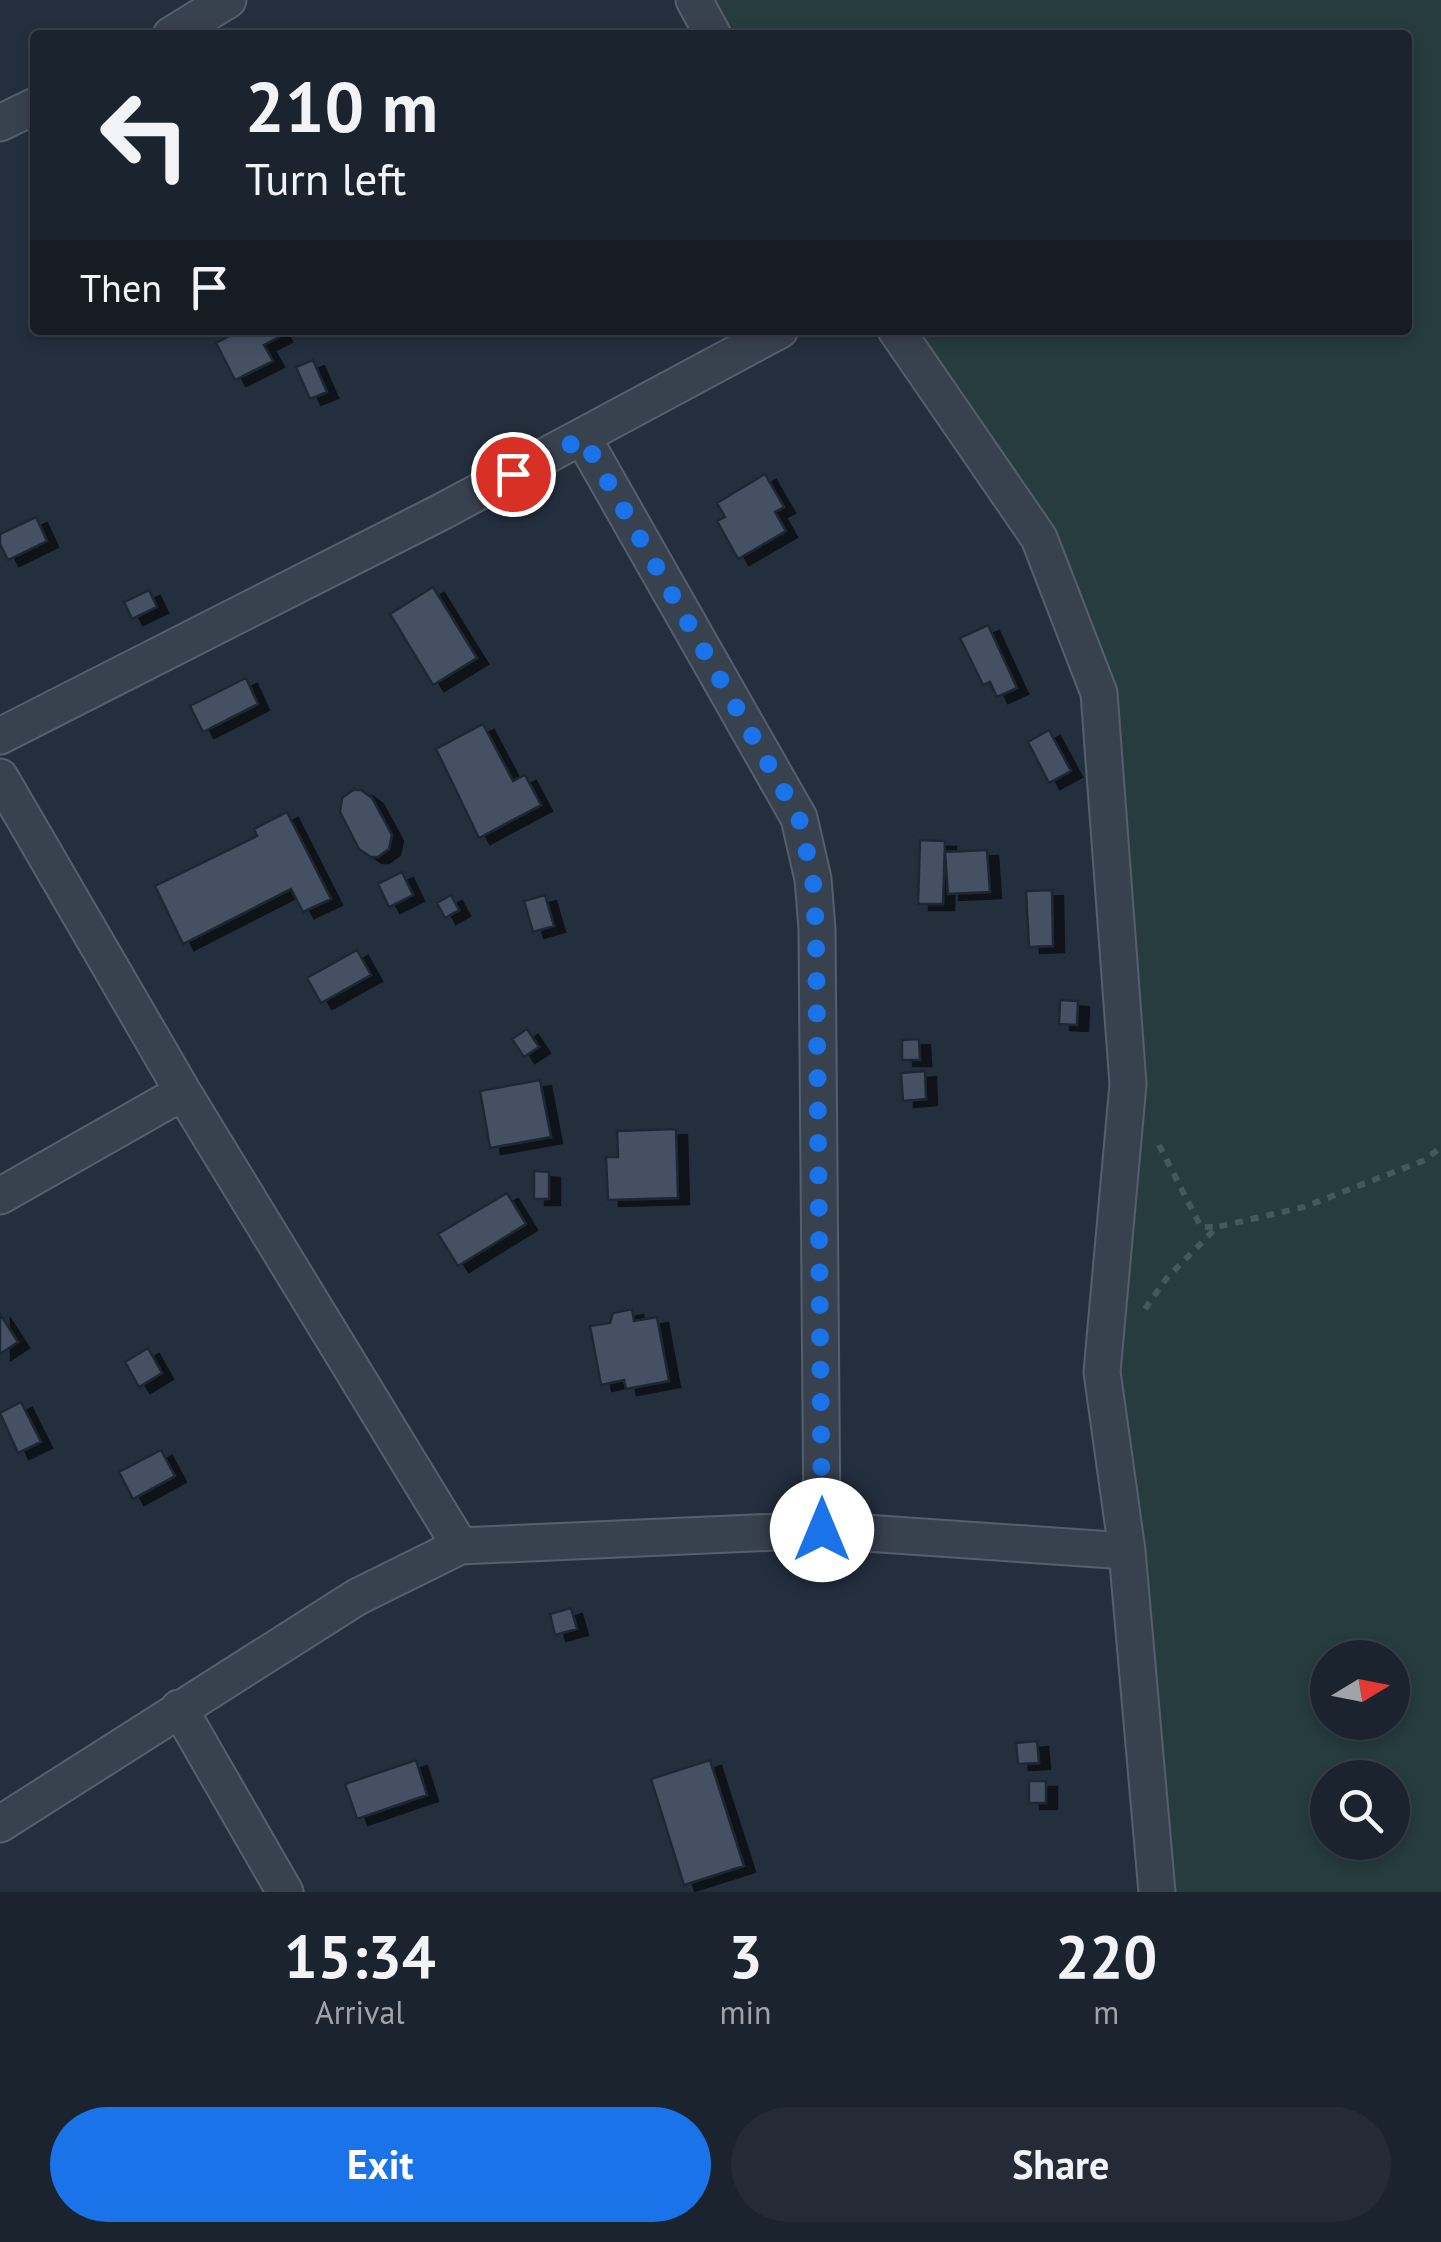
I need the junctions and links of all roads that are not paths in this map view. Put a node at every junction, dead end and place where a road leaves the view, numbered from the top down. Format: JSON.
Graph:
{"nodes":[{"id":1,"x":228,"y":0,"type":"edge"},
{"id":2,"x":694,"y":0,"type":"edge"},
{"id":3,"x":179,"y":30,"type":"edge"},
{"id":4,"x":710,"y":30,"type":"edge"},
{"id":5,"x":30,"y":108,"type":"edge"},
{"id":6,"x":0,"y":123,"type":"edge"},
{"id":7,"x":771,"y":335,"type":"edge"},
{"id":8,"x":899,"y":335,"type":"edge"},
{"id":9,"x":583,"y":438,"type":"junction"},
{"id":10,"x":0,"y":736,"type":"edge"},
{"id":11,"x":0,"y":777,"type":"edge"},
{"id":12,"x":183,"y":1092,"type":"junction"},
{"id":13,"x":0,"y":1196,"type":"edge"},
{"id":14,"x":822,"y":1530,"type":"junction"},
{"id":15,"x":460,"y":1546,"type":"junction"},
{"id":16,"x":1128,"y":1552,"type":"junction"},
{"id":17,"x":179,"y":1708,"type":"junction"},
{"id":18,"x":0,"y":1824,"type":"edge"},
{"id":19,"x":285,"y":1892,"type":"edge"},
{"id":20,"x":1157,"y":1892,"type":"edge"}],
"edges":[{"from":1,"to":3,"type":"street"},
{"from":2,"to":4,"type":"street"},
{"from":5,"to":6,"type":"street"},
{"from":7,"to":9,"type":"street"},
{"from":8,"to":16,"type":"street"},
{"from":9,"to":10,"type":"street"},
{"from":9,"to":14,"type":"street"},
{"from":11,"to":12,"type":"street"},
{"from":12,"to":13,"type":"street"},
{"from":12,"to":15,"type":"street"},
{"from":14,"to":15,"type":"street"},
{"from":14,"to":16,"type":"street"},
{"from":15,"to":17,"type":"street"},
{"from":16,"to":20,"type":"street"},
{"from":17,"to":18,"type":"street"},
{"from":17,"to":19,"type":"street"}]}
